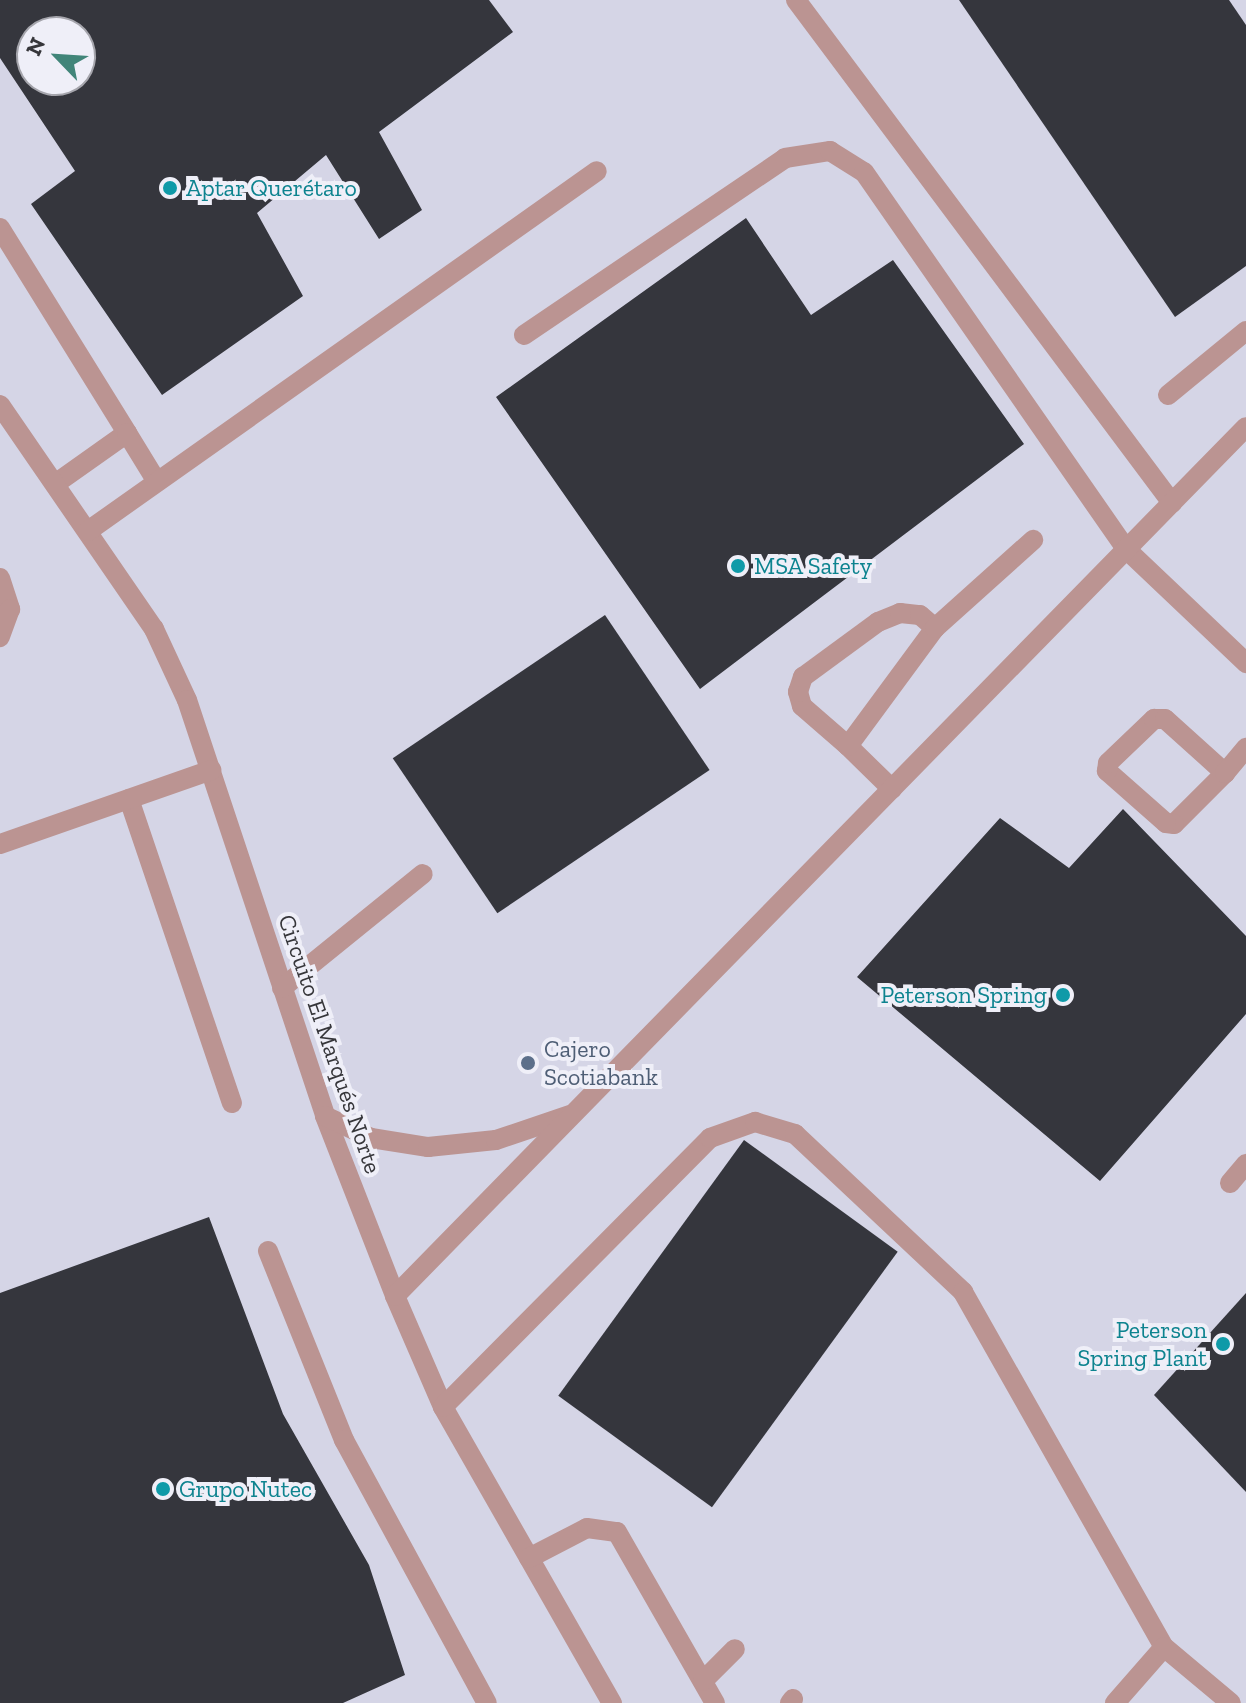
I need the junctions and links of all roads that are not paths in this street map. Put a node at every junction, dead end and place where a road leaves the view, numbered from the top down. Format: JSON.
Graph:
{"nodes":[{"id":1,"x":796,"y":0,"type":"edge"},
{"id":2,"x":597,"y":171,"type":"dead end"},
{"id":3,"x":0,"y":228,"type":"edge"},
{"id":4,"x":1246,"y":331,"type":"edge"},
{"id":5,"x":524,"y":335,"type":"dead end"},
{"id":6,"x":1168,"y":395,"type":"dead end"},
{"id":7,"x":0,"y":405,"type":"edge"},
{"id":8,"x":1246,"y":427,"type":"edge"},
{"id":9,"x":127,"y":433,"type":"junction"},
{"id":10,"x":157,"y":482,"type":"junction"},
{"id":11,"x":55,"y":484,"type":"junction"},
{"id":12,"x":1172,"y":503,"type":"junction"},
{"id":13,"x":88,"y":531,"type":"junction"},
{"id":14,"x":1033,"y":540,"type":"dead end"},
{"id":15,"x":1126,"y":549,"type":"junction"},
{"id":16,"x":0,"y":578,"type":"edge"},
{"id":17,"x":935,"y":628,"type":"junction"},
{"id":18,"x":0,"y":637,"type":"edge"},
{"id":19,"x":1246,"y":663,"type":"edge"},
{"id":20,"x":848,"y":746,"type":"junction"},
{"id":21,"x":1246,"y":748,"type":"edge"},
{"id":22,"x":211,"y":770,"type":"junction"},
{"id":23,"x":1225,"y":773,"type":"junction"},
{"id":24,"x":892,"y":789,"type":"junction"},
{"id":25,"x":129,"y":799,"type":"junction"},
{"id":26,"x":0,"y":844,"type":"edge"},
{"id":27,"x":423,"y":874,"type":"dead end"},
{"id":28,"x":282,"y":988,"type":"junction"},
{"id":29,"x":232,"y":1103,"type":"dead end"},
{"id":30,"x":574,"y":1114,"type":"junction"},
{"id":31,"x":325,"y":1116,"type":"junction"},
{"id":32,"x":1246,"y":1164,"type":"edge"},
{"id":33,"x":1230,"y":1183,"type":"dead end"},
{"id":34,"x":268,"y":1251,"type":"dead end"},
{"id":35,"x":395,"y":1296,"type":"junction"},
{"id":36,"x":443,"y":1407,"type":"junction"},
{"id":37,"x":529,"y":1558,"type":"junction"},
{"id":38,"x":1164,"y":1647,"type":"junction"},
{"id":39,"x":735,"y":1649,"type":"dead end"},
{"id":40,"x":703,"y":1681,"type":"junction"},
{"id":41,"x":487,"y":1703,"type":"edge"},
{"id":42,"x":612,"y":1703,"type":"edge"},
{"id":43,"x":715,"y":1703,"type":"edge"},
{"id":44,"x":1115,"y":1703,"type":"edge"},
{"id":45,"x":1231,"y":1703,"type":"edge"}],
"edges":[{"from":1,"to":12,"type":"street"},
{"from":2,"to":10,"type":"street"},
{"from":3,"to":9,"type":"street"},
{"from":4,"to":6,"type":"street"},
{"from":5,"to":15,"type":"street"},
{"from":7,"to":11,"type":"street","name":"Circuito El Marqués Norte"},
{"from":8,"to":12,"type":"street"},
{"from":9,"to":10,"type":"street"},
{"from":9,"to":11,"type":"street"},
{"from":10,"to":13,"type":"street"},
{"from":11,"to":13,"type":"street","name":"Circuito El Marqués Norte"},
{"from":12,"to":15,"type":"street"},
{"from":13,"to":22,"type":"street","name":"Circuito El Marqués Norte"},
{"from":14,"to":17,"type":"street"},
{"from":15,"to":19,"type":"street"},
{"from":15,"to":24,"type":"street"},
{"from":16,"to":18,"type":"street"},
{"from":17,"to":20,"type":"street"},
{"from":17,"to":20,"type":"street"},
{"from":20,"to":24,"type":"street"},
{"from":21,"to":23,"type":"street"},
{"from":22,"to":25,"type":"street"},
{"from":22,"to":28,"type":"street","name":"Circuito El Marqués Norte"},
{"from":23,"to":23,"type":"street"},
{"from":24,"to":30,"type":"street"},
{"from":25,"to":26,"type":"street"},
{"from":25,"to":29,"type":"street"},
{"from":27,"to":28,"type":"street"},
{"from":28,"to":31,"type":"street","name":"Circuito El Marqués Norte"},
{"from":30,"to":31,"type":"street"},
{"from":30,"to":35,"type":"street"},
{"from":31,"to":35,"type":"street","name":"Circuito El Marqués Norte"},
{"from":32,"to":33,"type":"street"},
{"from":34,"to":41,"type":"street"},
{"from":35,"to":36,"type":"street","name":"Circuito El Marqués Norte"},
{"from":36,"to":37,"type":"street","name":"Circuito El Marqués Norte"},
{"from":36,"to":38,"type":"street"},
{"from":37,"to":40,"type":"street"},
{"from":37,"to":42,"type":"street","name":"Circuito El Marqués Norte"},
{"from":38,"to":44,"type":"street"},
{"from":38,"to":45,"type":"street"},
{"from":39,"to":40,"type":"street"},
{"from":40,"to":43,"type":"street"}]}
